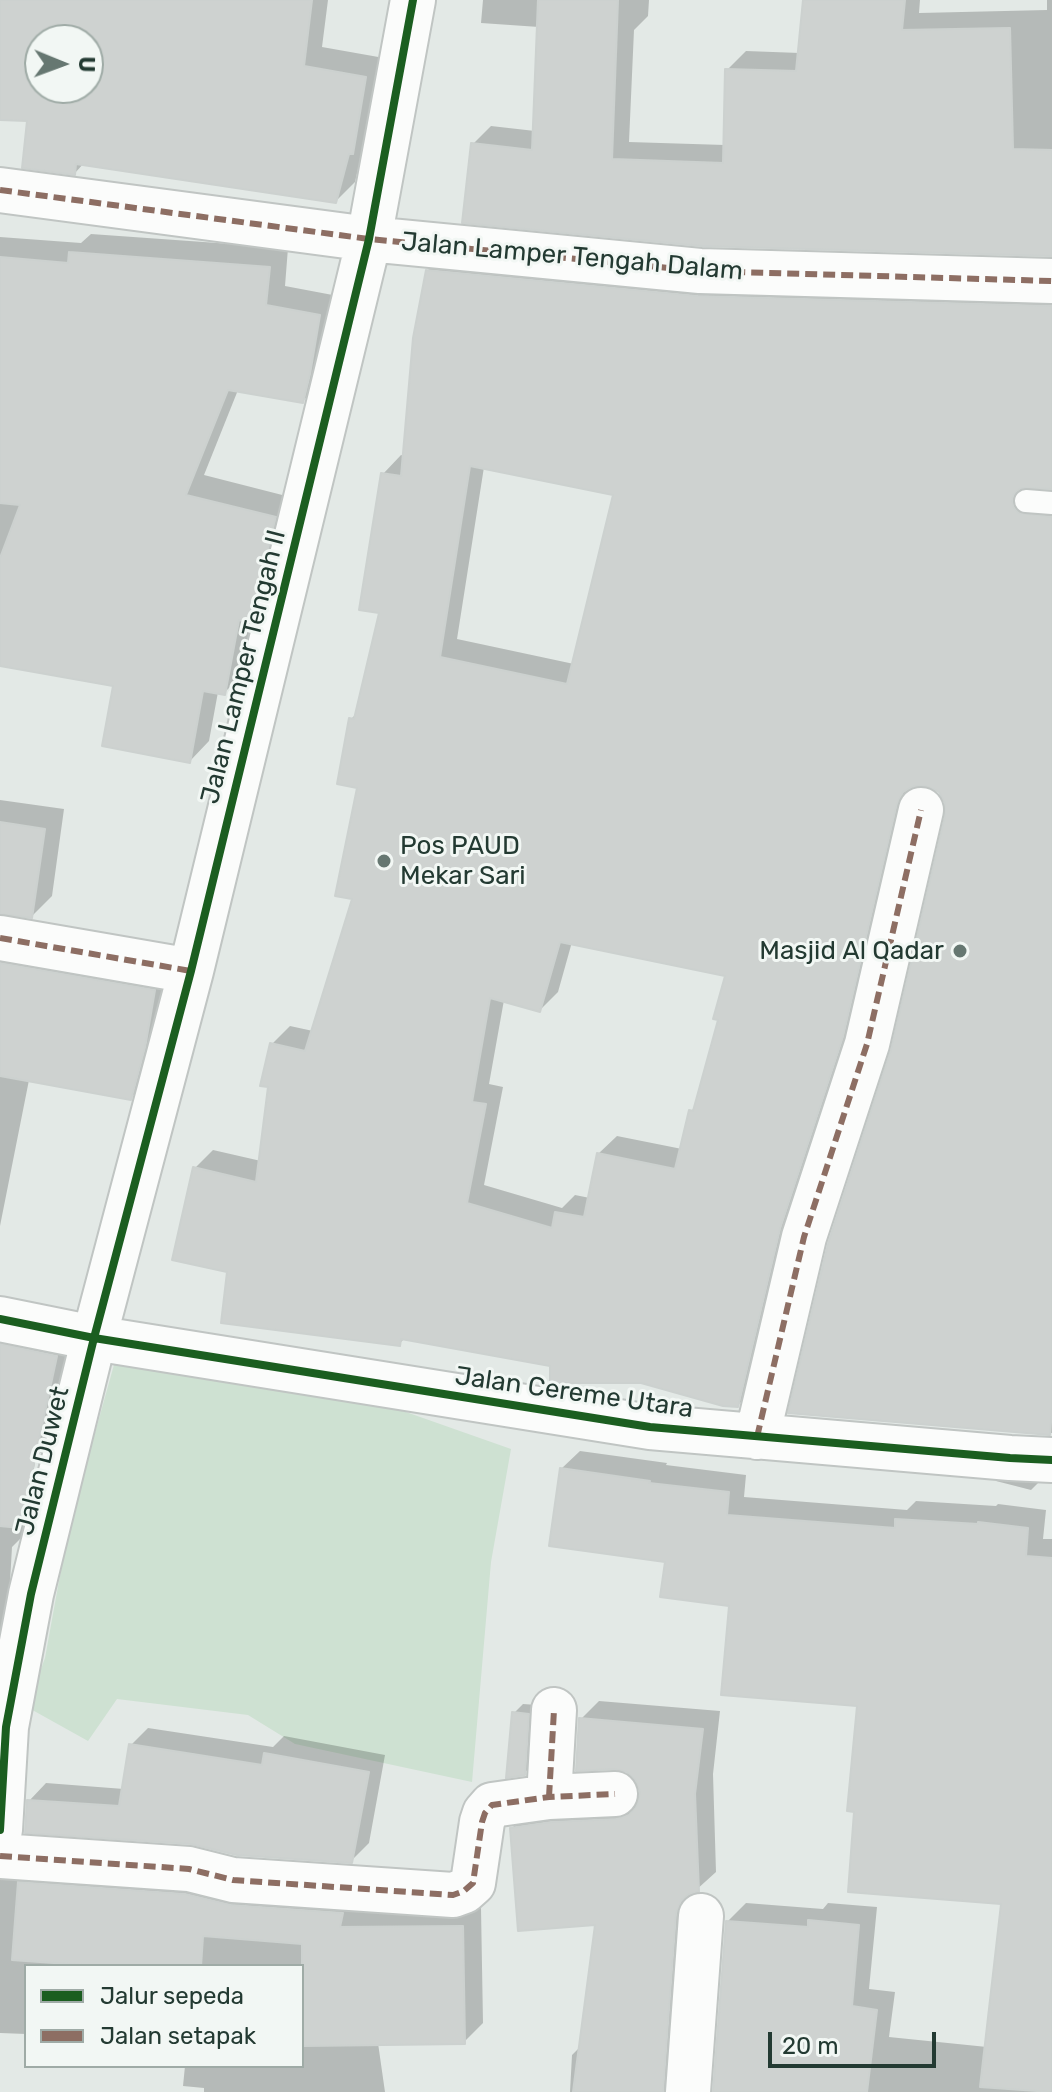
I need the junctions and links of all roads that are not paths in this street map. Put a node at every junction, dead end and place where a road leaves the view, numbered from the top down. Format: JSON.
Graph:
{"nodes":[{"id":1,"x":413,"y":0,"type":"edge"},
{"id":2,"x":0,"y":190,"type":"edge"},
{"id":3,"x":369,"y":239,"type":"junction"},
{"id":4,"x":1052,"y":281,"type":"edge"},
{"id":5,"x":1026,"y":501,"type":"dead end"},
{"id":6,"x":1052,"y":503,"type":"edge"},
{"id":7,"x":921,"y":810,"type":"dead end"},
{"id":8,"x":0,"y":938,"type":"edge"},
{"id":9,"x":191,"y":971,"type":"junction"},
{"id":10,"x":0,"y":1319,"type":"edge"},
{"id":11,"x":94,"y":1338,"type":"junction"},
{"id":12,"x":757,"y":1437,"type":"junction"},
{"id":13,"x":1052,"y":1460,"type":"edge"},
{"id":14,"x":16,"y":1592,"type":"edge"},
{"id":15,"x":554,"y":1710,"type":"dead end"},
{"id":16,"x":615,"y":1794,"type":"dead end"},
{"id":17,"x":549,"y":1797,"type":"junction"},
{"id":18,"x":0,"y":1830,"type":"edge"},
{"id":19,"x":0,"y":1856,"type":"edge"},
{"id":20,"x":701,"y":1916,"type":"dead end"},
{"id":21,"x":688,"y":2092,"type":"edge"}],
"edges":[{"from":1,"to":3,"type":"street","name":"Jalan Lamper Tengah II"},
{"from":2,"to":3,"type":"street","name":"Jalan Lamper Tengah Dalam"},
{"from":3,"to":4,"type":"street","name":"Jalan Lamper Tengah Dalam"},
{"from":3,"to":9,"type":"street","name":"Jalan Lamper Tengah II"},
{"from":5,"to":6,"type":"lane"},
{"from":7,"to":12,"type":"street"},
{"from":8,"to":9,"type":"street"},
{"from":9,"to":11,"type":"street","name":"Jalan Lamper Tengah II"},
{"from":10,"to":11,"type":"street","name":"Jalan Cereme Utara"},
{"from":11,"to":12,"type":"street","name":"Jalan Cereme Utara"},
{"from":11,"to":14,"type":"street","name":"Jalan Duwet"},
{"from":12,"to":13,"type":"street","name":"Jalan Cereme Utara"},
{"from":14,"to":18,"type":"street","name":"Jalan Duwet"},
{"from":15,"to":17,"type":"street"},
{"from":16,"to":17,"type":"street"},
{"from":17,"to":19,"type":"street"},
{"from":20,"to":21,"type":"street"}]}
